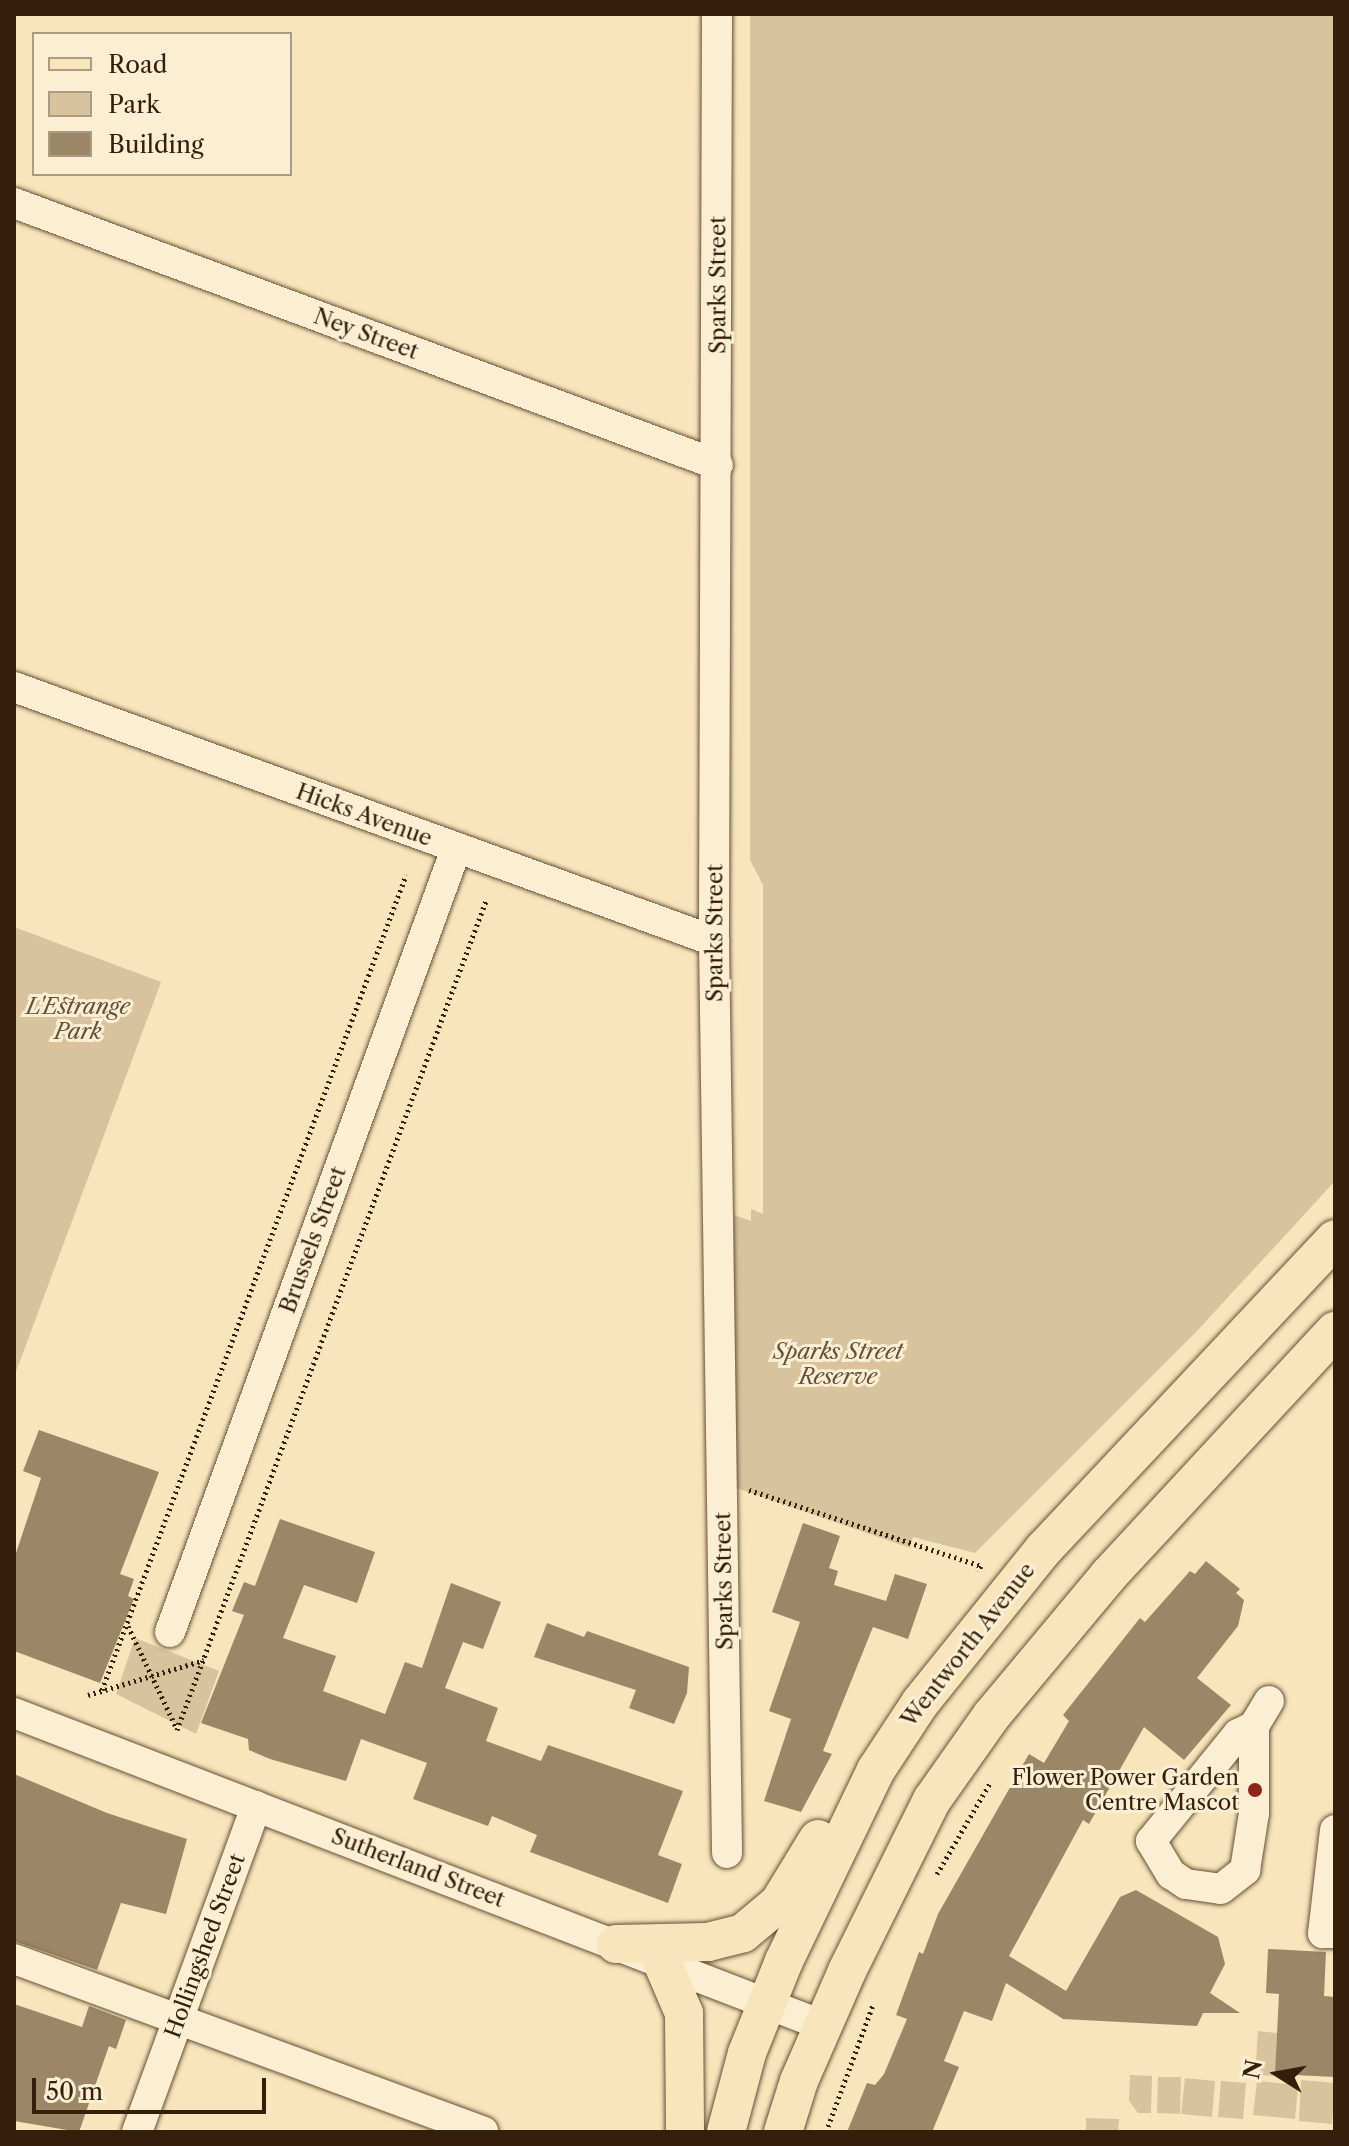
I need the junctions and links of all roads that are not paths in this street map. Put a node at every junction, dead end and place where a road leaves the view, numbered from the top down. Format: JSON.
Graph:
{"nodes":[{"id":1,"x":717,"y":14,"type":"edge"},
{"id":2,"x":14,"y":203,"type":"edge"},
{"id":3,"x":718,"y":465,"type":"junction"},
{"id":4,"x":14,"y":687,"type":"edge"},
{"id":5,"x":456,"y":849,"type":"junction"},
{"id":6,"x":714,"y":941,"type":"junction"},
{"id":7,"x":1335,"y":1239,"type":"edge"},
{"id":8,"x":1335,"y":1331,"type":"edge"},
{"id":9,"x":170,"y":1632,"type":"dead end"},
{"id":10,"x":14,"y":1713,"type":"edge"},
{"id":11,"x":1261,"y":1714,"type":"joint"},
{"id":12,"x":876,"y":1770,"type":"junction"},
{"id":13,"x":256,"y":1806,"type":"junction"},
{"id":14,"x":1335,"y":1830,"type":"edge"},
{"id":15,"x":727,"y":1853,"type":"dead end"},
{"id":16,"x":1335,"y":1933,"type":"edge"},
{"id":17,"x":616,"y":1944,"type":"junction"},
{"id":18,"x":14,"y":1959,"type":"edge"},
{"id":19,"x":662,"y":1962,"type":"junction"},
{"id":20,"x":768,"y":2002,"type":"junction"},
{"id":21,"x":178,"y":2020,"type":"junction"},
{"id":22,"x":822,"y":2025,"type":"junction"},
{"id":23,"x":137,"y":2132,"type":"edge"},
{"id":24,"x":483,"y":2132,"type":"edge"},
{"id":25,"x":685,"y":2132,"type":"edge"},
{"id":26,"x":726,"y":2132,"type":"edge"},
{"id":27,"x":783,"y":2132,"type":"edge"}],
"edges":[{"from":1,"to":3,"type":"street","name":"Sparks Street"},
{"from":2,"to":3,"type":"street","name":"Ney Street"},
{"from":3,"to":6,"type":"street","name":"Sparks Street"},
{"from":4,"to":5,"type":"street","name":"Hicks Avenue"},
{"from":5,"to":6,"type":"street","name":"Hicks Avenue"},
{"from":5,"to":9,"type":"street","name":"Brussels Street"},
{"from":6,"to":15,"type":"street","name":"Sparks Street"},
{"from":7,"to":12,"type":"main road","name":"Wentworth Avenue"},
{"from":8,"to":22,"type":"main road"},
{"from":10,"to":13,"type":"street","name":"Sutherland Street"},
{"from":11,"to":11,"type":"street"},
{"from":12,"to":17,"type":"main road"},
{"from":12,"to":20,"type":"main road","name":"Wentworth Avenue"},
{"from":13,"to":17,"type":"street","name":"Sutherland Street"},
{"from":13,"to":21,"type":"street","name":"Hollingshed Street"},
{"from":14,"to":16,"type":"street"},
{"from":17,"to":19,"type":"street","name":"Sutherland Street"},
{"from":18,"to":21,"type":"street"},
{"from":19,"to":20,"type":"street","name":"Sutherland Street"},
{"from":19,"to":25,"type":"main road"},
{"from":20,"to":22,"type":"street","name":"Sutherland Street"},
{"from":20,"to":26,"type":"main road","name":"Wentworth Avenue"},
{"from":21,"to":23,"type":"street","name":"Hollingshed Street"},
{"from":21,"to":24,"type":"street"},
{"from":22,"to":27,"type":"main road"}]}
